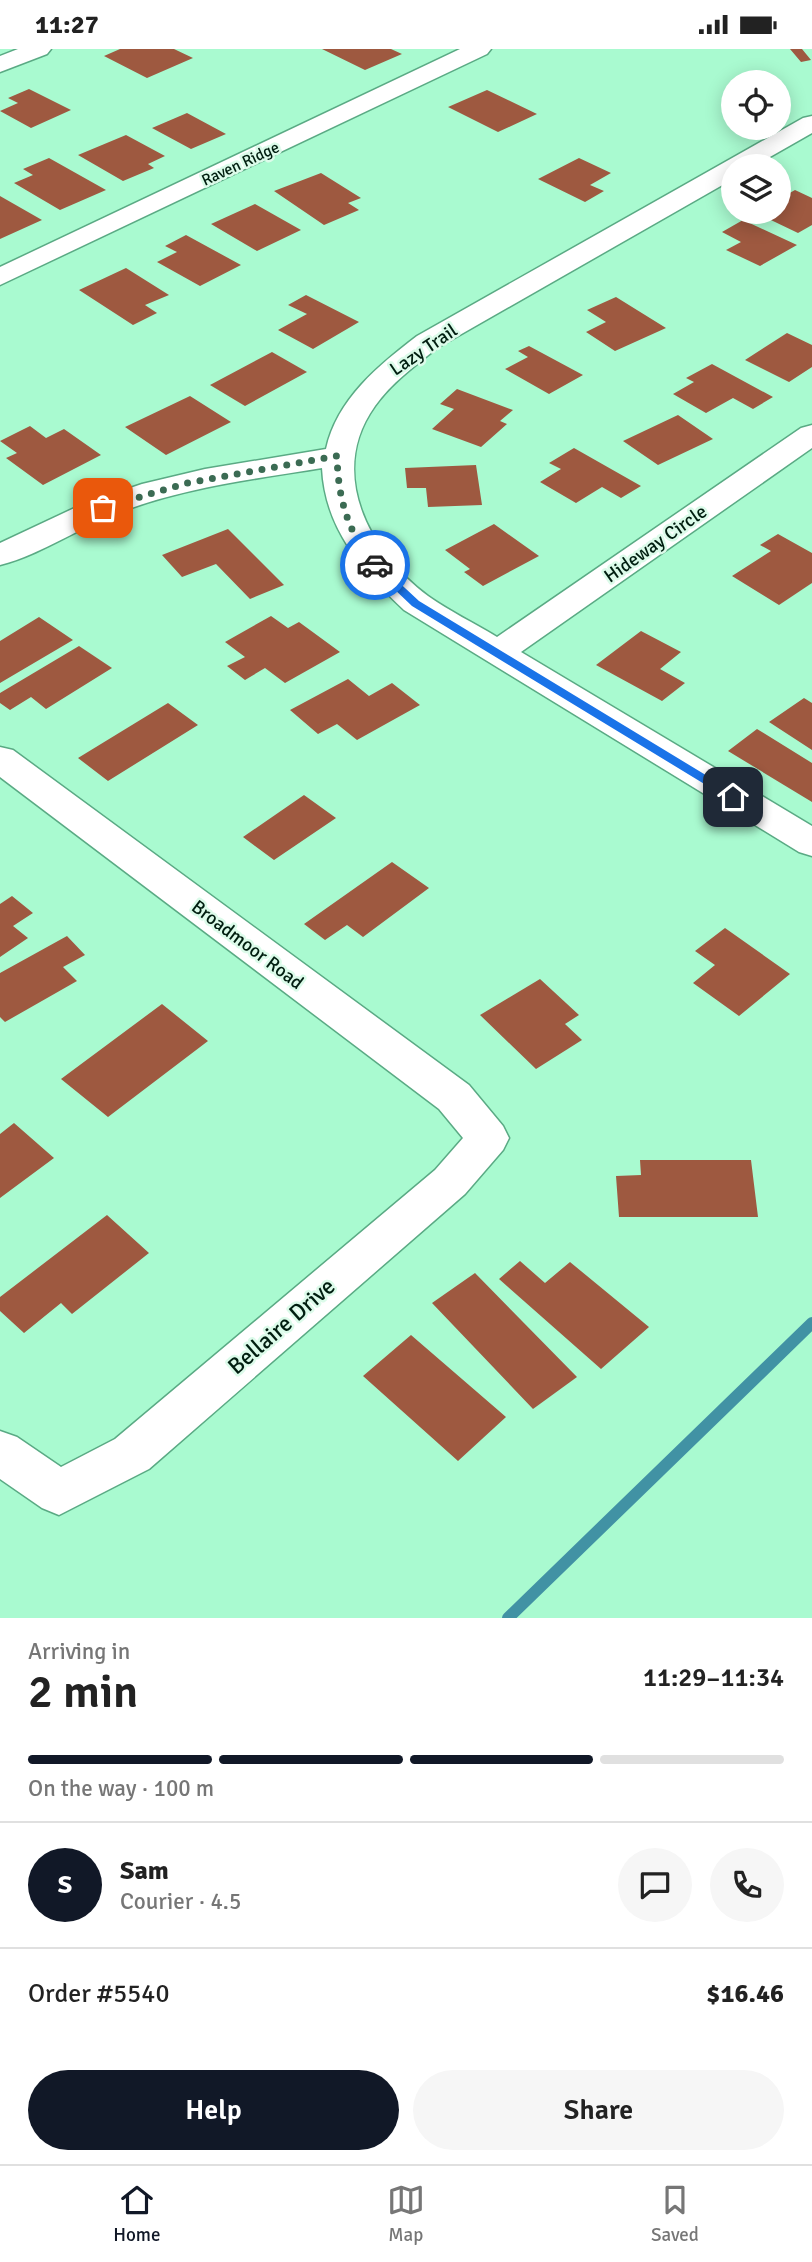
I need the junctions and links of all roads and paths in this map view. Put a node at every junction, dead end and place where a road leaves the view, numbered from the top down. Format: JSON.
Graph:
{"nodes":[{"id":1,"x":39,"y":49,"type":"edge"},
{"id":2,"x":479,"y":49,"type":"edge"},
{"id":3,"x":0,"y":65,"type":"edge"},
{"id":4,"x":812,"y":123,"type":"edge"},
{"id":5,"x":757,"y":154,"type":"edge"},
{"id":6,"x":721,"y":174,"type":"edge"},
{"id":7,"x":0,"y":277,"type":"edge"},
{"id":8,"x":812,"y":435,"type":"edge"},
{"id":9,"x":337,"y":456,"type":"junction"},
{"id":10,"x":0,"y":555,"type":"edge"},
{"id":11,"x":498,"y":652,"type":"junction"},
{"id":12,"x":0,"y":759,"type":"edge"},
{"id":13,"x":812,"y":843,"type":"edge"},
{"id":14,"x":488,"y":1138,"type":"joint"},
{"id":15,"x":0,"y":1452,"type":"edge"}],
"edges":[{"from":1,"to":3,"type":"street"},
{"from":2,"to":7,"type":"street","name":"Raven Ridge"},
{"from":4,"to":5,"type":"street","name":"Lazy Trail"},
{"from":6,"to":9,"type":"street","name":"Lazy Trail"},
{"from":8,"to":11,"type":"street","name":"Hideway Circle"},
{"from":9,"to":10,"type":"street"},
{"from":9,"to":11,"type":"street","name":"Lazy Trail"},
{"from":11,"to":13,"type":"street","name":"Lazy Trail"},
{"from":12,"to":14,"type":"street","name":"Broadmoor Road"},
{"from":14,"to":15,"type":"street","name":"Bellaire Drive"}]}
